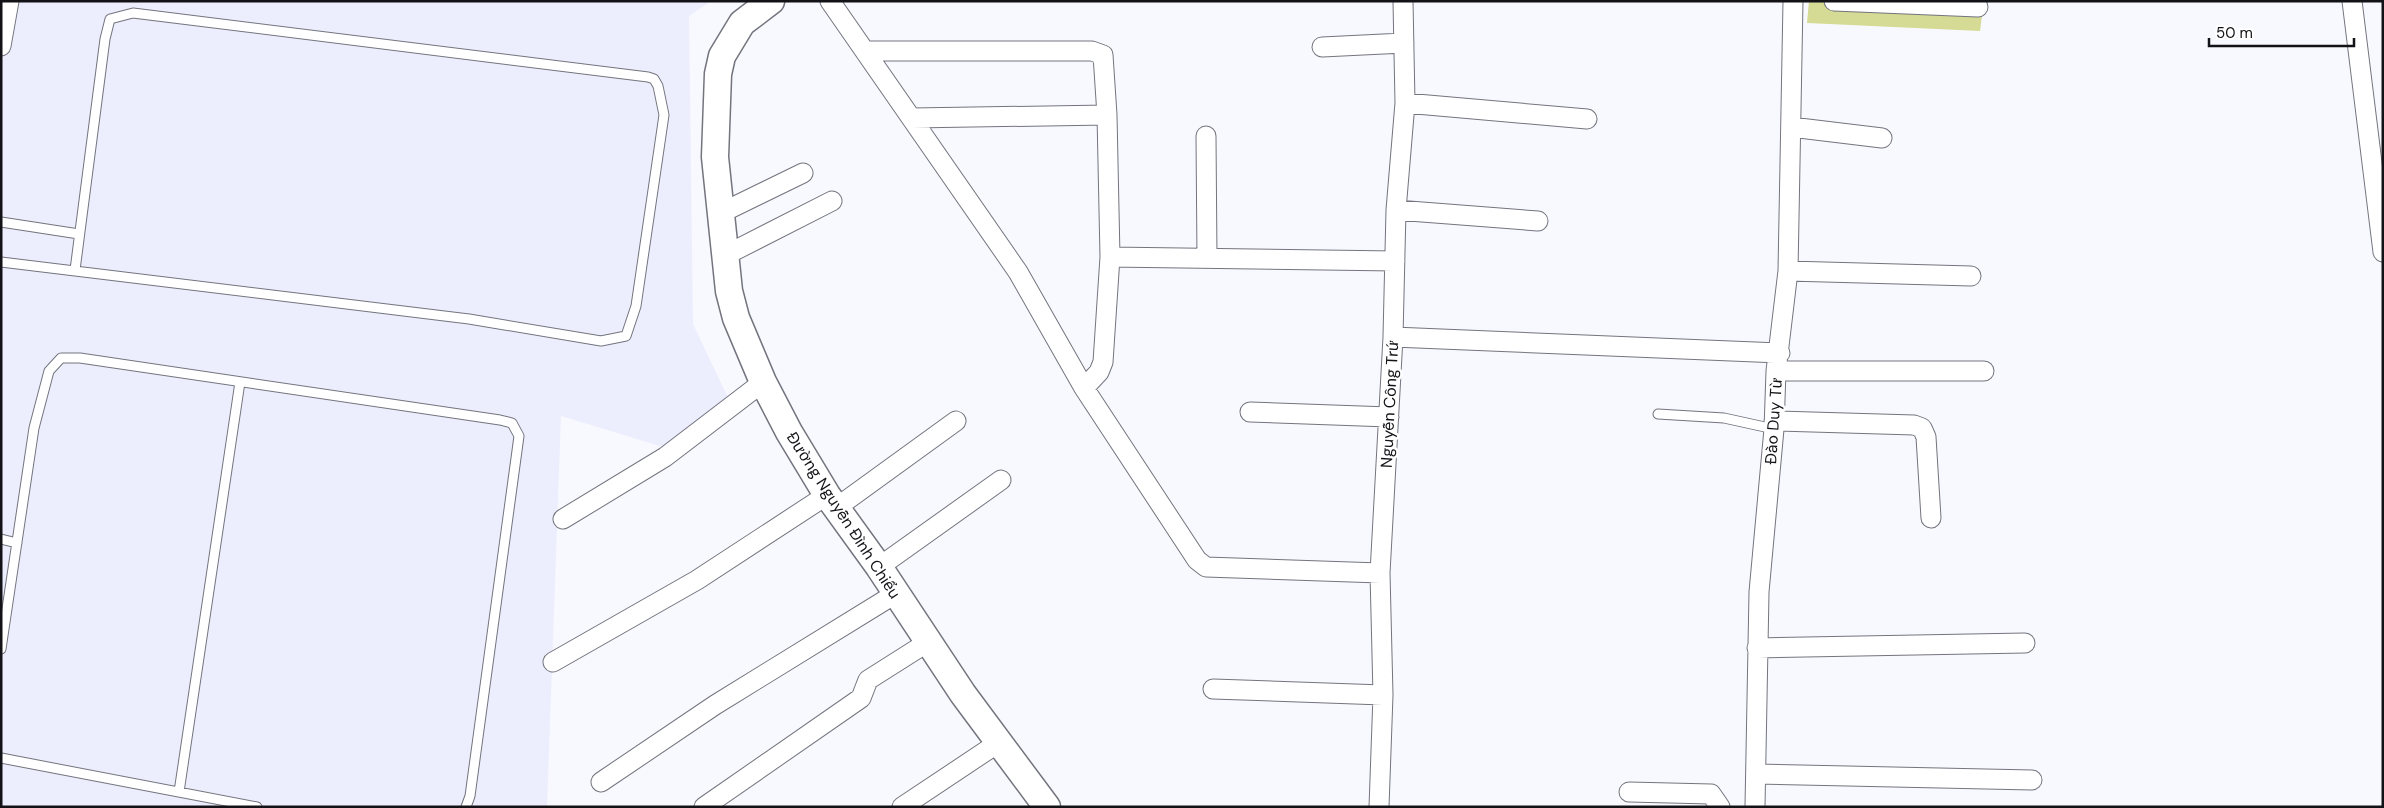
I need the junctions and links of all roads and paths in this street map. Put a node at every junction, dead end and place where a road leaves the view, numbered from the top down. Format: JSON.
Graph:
{"nodes":[{"id":1,"x":9,"y":1,"type":"edge"},
{"id":2,"x":772,"y":1,"type":"edge"},
{"id":3,"x":830,"y":1,"type":"edge"},
{"id":4,"x":1403,"y":1,"type":"edge"},
{"id":5,"x":1793,"y":1,"type":"edge"},
{"id":6,"x":1834,"y":1,"type":"edge"},
{"id":7,"x":2352,"y":1,"type":"edge"},
{"id":8,"x":1978,"y":7,"type":"dead end"},
{"id":9,"x":1404,"y":43,"type":"junction"},
{"id":10,"x":1,"y":46,"type":"edge"},
{"id":11,"x":1322,"y":47,"type":"dead end"},
{"id":12,"x":866,"y":51,"type":"junction"},
{"id":13,"x":1405,"y":103,"type":"junction"},
{"id":14,"x":1107,"y":115,"type":"junction"},
{"id":15,"x":912,"y":118,"type":"junction"},
{"id":16,"x":1587,"y":119,"type":"dead end"},
{"id":17,"x":1791,"y":126,"type":"junction"},
{"id":18,"x":1206,"y":136,"type":"dead end"},
{"id":19,"x":1882,"y":138,"type":"dead end"},
{"id":20,"x":803,"y":173,"type":"dead end"},
{"id":21,"x":832,"y":201,"type":"dead end"},
{"id":22,"x":1396,"y":210,"type":"junction"},
{"id":23,"x":721,"y":212,"type":"junction"},
{"id":24,"x":1538,"y":221,"type":"dead end"},
{"id":25,"x":1,"y":222,"type":"edge"},
{"id":26,"x":79,"y":234,"type":"junction"},
{"id":27,"x":2383,"y":252,"type":"edge"},
{"id":28,"x":724,"y":256,"type":"junction"},
{"id":29,"x":1110,"y":257,"type":"junction"},
{"id":30,"x":1207,"y":258,"type":"junction"},
{"id":31,"x":1395,"y":261,"type":"junction"},
{"id":32,"x":1,"y":262,"type":"edge"},
{"id":33,"x":75,"y":270,"type":"junction"},
{"id":34,"x":1788,"y":271,"type":"junction"},
{"id":35,"x":1971,"y":276,"type":"dead end"},
{"id":36,"x":1393,"y":337,"type":"junction"},
{"id":37,"x":1780,"y":352,"type":"junction"},
{"id":38,"x":1776,"y":371,"type":"junction"},
{"id":39,"x":1984,"y":371,"type":"dead end"},
{"id":40,"x":240,"y":382,"type":"junction"},
{"id":41,"x":763,"y":382,"type":"junction"},
{"id":42,"x":1084,"y":388,"type":"junction"},
{"id":43,"x":1250,"y":412,"type":"dead end"},
{"id":44,"x":1658,"y":414,"type":"dead end"},
{"id":45,"x":1389,"y":417,"type":"junction"},
{"id":46,"x":956,"y":422,"type":"dead end"},
{"id":47,"x":1774,"y":425,"type":"junction"},
{"id":48,"x":1001,"y":480,"type":"dead end"},
{"id":49,"x":832,"y":502,"type":"junction"},
{"id":50,"x":1931,"y":518,"type":"dead end"},
{"id":51,"x":563,"y":519,"type":"dead end"},
{"id":52,"x":1,"y":539,"type":"edge"},
{"id":53,"x":18,"y":543,"type":"junction"},
{"id":54,"x":879,"y":567,"type":"junction"},
{"id":55,"x":1380,"y":573,"type":"junction"},
{"id":56,"x":895,"y":594,"type":"junction"},
{"id":57,"x":928,"y":642,"type":"junction"},
{"id":58,"x":2025,"y":643,"type":"dead end"},
{"id":59,"x":1758,"y":648,"type":"junction"},
{"id":60,"x":1,"y":649,"type":"edge"},
{"id":61,"x":553,"y":662,"type":"dead end"},
{"id":62,"x":1213,"y":689,"type":"dead end"},
{"id":63,"x":1383,"y":695,"type":"junction"},
{"id":64,"x":998,"y":743,"type":"junction"},
{"id":65,"x":1,"y":758,"type":"edge"},
{"id":66,"x":1756,"y":774,"type":"junction"},
{"id":67,"x":2032,"y":780,"type":"dead end"},
{"id":68,"x":602,"y":782,"type":"dead end"},
{"id":69,"x":179,"y":792,"type":"junction"},
{"id":70,"x":1629,"y":792,"type":"dead end"},
{"id":71,"x":257,"y":807,"type":"edge"},
{"id":72,"x":466,"y":807,"type":"edge"},
{"id":73,"x":704,"y":807,"type":"edge"},
{"id":74,"x":902,"y":807,"type":"edge"},
{"id":75,"x":1047,"y":807,"type":"edge"},
{"id":76,"x":1378,"y":807,"type":"edge"},
{"id":77,"x":1720,"y":807,"type":"edge"},
{"id":78,"x":1755,"y":807,"type":"edge"}],
"edges":[{"from":1,"to":10,"type":"street"},
{"from":2,"to":23,"type":"street","name":"Đường Nguyễn Đình Chiểu"},
{"from":3,"to":12,"type":"street"},
{"from":4,"to":9,"type":"street","name":"Nguyễn Công Trứ"},
{"from":5,"to":17,"type":"street","name":"Đào Duy Từ"},
{"from":6,"to":8,"type":"street"},
{"from":7,"to":27,"type":"street"},
{"from":9,"to":11,"type":"street"},
{"from":9,"to":13,"type":"street","name":"Nguyễn Công Trứ"},
{"from":12,"to":14,"type":"street"},
{"from":12,"to":15,"type":"street"},
{"from":13,"to":16,"type":"street"},
{"from":13,"to":22,"type":"street","name":"Nguyễn Công Trứ"},
{"from":14,"to":15,"type":"street"},
{"from":14,"to":29,"type":"street"},
{"from":15,"to":42,"type":"street"},
{"from":17,"to":19,"type":"street"},
{"from":17,"to":34,"type":"street","name":"Đào Duy Từ"},
{"from":18,"to":30,"type":"street"},
{"from":20,"to":23,"type":"street"},
{"from":21,"to":28,"type":"street"},
{"from":22,"to":24,"type":"street"},
{"from":22,"to":31,"type":"street","name":"Nguyễn Công Trứ"},
{"from":23,"to":28,"type":"street","name":"Đường Nguyễn Đình Chiểu"},
{"from":25,"to":26,"type":"lane"},
{"from":26,"to":33,"type":"lane"},
{"from":26,"to":33,"type":"lane"},
{"from":28,"to":41,"type":"street","name":"Đường Nguyễn Đình Chiểu"},
{"from":29,"to":30,"type":"street"},
{"from":29,"to":42,"type":"street"},
{"from":30,"to":31,"type":"street"},
{"from":31,"to":36,"type":"street","name":"Nguyễn Công Trứ"},
{"from":32,"to":33,"type":"lane"},
{"from":34,"to":35,"type":"street"},
{"from":34,"to":37,"type":"street","name":"Đào Duy Từ"},
{"from":36,"to":37,"type":"street"},
{"from":36,"to":45,"type":"street","name":"Nguyễn Công Trứ"},
{"from":37,"to":38,"type":"street","name":"Đào Duy Từ"},
{"from":38,"to":39,"type":"street"},
{"from":38,"to":47,"type":"street","name":"Đào Duy Từ"},
{"from":40,"to":53,"type":"lane"},
{"from":40,"to":69,"type":"lane"},
{"from":40,"to":72,"type":"lane"},
{"from":41,"to":49,"type":"street","name":"Đường Nguyễn Đình Chiểu"},
{"from":41,"to":51,"type":"street"},
{"from":42,"to":55,"type":"street"},
{"from":43,"to":45,"type":"street"},
{"from":44,"to":47,"type":"lane"},
{"from":45,"to":55,"type":"street","name":"Nguyễn Công Trứ"},
{"from":46,"to":49,"type":"street"},
{"from":47,"to":50,"type":"street"},
{"from":47,"to":59,"type":"street","name":"Đào Duy Từ"},
{"from":48,"to":54,"type":"street"},
{"from":49,"to":54,"type":"street","name":"Đường Nguyễn Đình Chiểu"},
{"from":49,"to":61,"type":"street"},
{"from":52,"to":53,"type":"lane"},
{"from":53,"to":60,"type":"lane"},
{"from":54,"to":56,"type":"street","name":"Đường Nguyễn Đình Chiểu"},
{"from":55,"to":63,"type":"street","name":"Nguyễn Công Trứ"},
{"from":56,"to":57,"type":"street","name":"Đường Nguyễn Đình Chiểu"},
{"from":56,"to":68,"type":"street"},
{"from":57,"to":64,"type":"street","name":"Đường Nguyễn Đình Chiểu"},
{"from":57,"to":73,"type":"street"},
{"from":58,"to":59,"type":"street"},
{"from":59,"to":66,"type":"street","name":"Đào Duy Từ"},
{"from":62,"to":63,"type":"street"},
{"from":63,"to":76,"type":"street","name":"Nguyễn Công Trứ"},
{"from":64,"to":74,"type":"street"},
{"from":64,"to":75,"type":"street","name":"Đường Nguyễn Đình Chiểu"},
{"from":65,"to":69,"type":"lane"},
{"from":66,"to":67,"type":"street"},
{"from":66,"to":78,"type":"street","name":"Đào Duy Từ"},
{"from":69,"to":71,"type":"lane"},
{"from":70,"to":77,"type":"street"}]}
